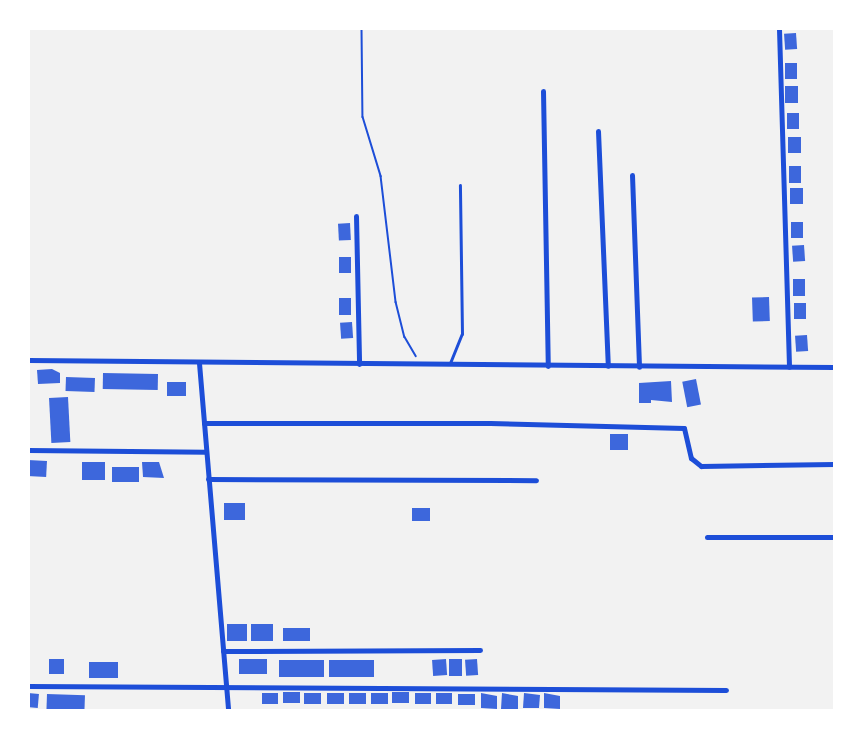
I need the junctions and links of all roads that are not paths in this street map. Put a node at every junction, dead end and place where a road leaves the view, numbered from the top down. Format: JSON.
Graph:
{"nodes":[{"id":1,"x":779,"y":29,"type":"edge"},
{"id":2,"x":543,"y":92,"type":"dead end"},
{"id":3,"x":598,"y":131,"type":"dead end"},
{"id":4,"x":632,"y":175,"type":"dead end"},
{"id":5,"x":460,"y":184,"type":"dead end"},
{"id":6,"x":356,"y":216,"type":"dead end"},
{"id":7,"x":28,"y":360,"type":"edge"},
{"id":8,"x":199,"y":363,"type":"junction"},
{"id":9,"x":359,"y":364,"type":"junction"},
{"id":10,"x":448,"y":365,"type":"junction"},
{"id":11,"x":548,"y":366,"type":"junction"},
{"id":12,"x":608,"y":366,"type":"junction"},
{"id":13,"x":639,"y":367,"type":"junction"},
{"id":14,"x":789,"y":367,"type":"junction"},
{"id":15,"x":834,"y":367,"type":"edge"},
{"id":16,"x":204,"y":423,"type":"junction"},
{"id":17,"x":28,"y":450,"type":"edge"},
{"id":18,"x":206,"y":452,"type":"junction"},
{"id":19,"x":834,"y":464,"type":"edge"},
{"id":20,"x":208,"y":479,"type":"junction"},
{"id":21,"x":537,"y":480,"type":"dead end"},
{"id":22,"x":707,"y":537,"type":"dead end"},
{"id":23,"x":834,"y":537,"type":"edge"},
{"id":24,"x":480,"y":650,"type":"dead end"},
{"id":25,"x":223,"y":651,"type":"junction"},
{"id":26,"x":28,"y":686,"type":"edge"},
{"id":27,"x":226,"y":688,"type":"junction"},
{"id":28,"x":726,"y":690,"type":"dead end"},
{"id":29,"x":228,"y":711,"type":"edge"}],
"edges":[{"from":1,"to":14,"type":"street"},
{"from":2,"to":11,"type":"street"},
{"from":3,"to":12,"type":"street"},
{"from":4,"to":13,"type":"street"},
{"from":5,"to":10,"type":"lane"},
{"from":6,"to":9,"type":"street"},
{"from":7,"to":8,"type":"street"},
{"from":8,"to":9,"type":"street"},
{"from":8,"to":16,"type":"street"},
{"from":9,"to":10,"type":"street"},
{"from":10,"to":11,"type":"street"},
{"from":11,"to":12,"type":"street"},
{"from":12,"to":13,"type":"street"},
{"from":13,"to":14,"type":"street"},
{"from":14,"to":15,"type":"street"},
{"from":16,"to":18,"type":"street"},
{"from":16,"to":19,"type":"street"},
{"from":17,"to":18,"type":"street"},
{"from":18,"to":20,"type":"street"},
{"from":20,"to":21,"type":"street"},
{"from":20,"to":25,"type":"street"},
{"from":22,"to":23,"type":"street"},
{"from":24,"to":25,"type":"street"},
{"from":25,"to":27,"type":"street"},
{"from":26,"to":27,"type":"street"},
{"from":27,"to":28,"type":"street"},
{"from":27,"to":29,"type":"street"}]}
